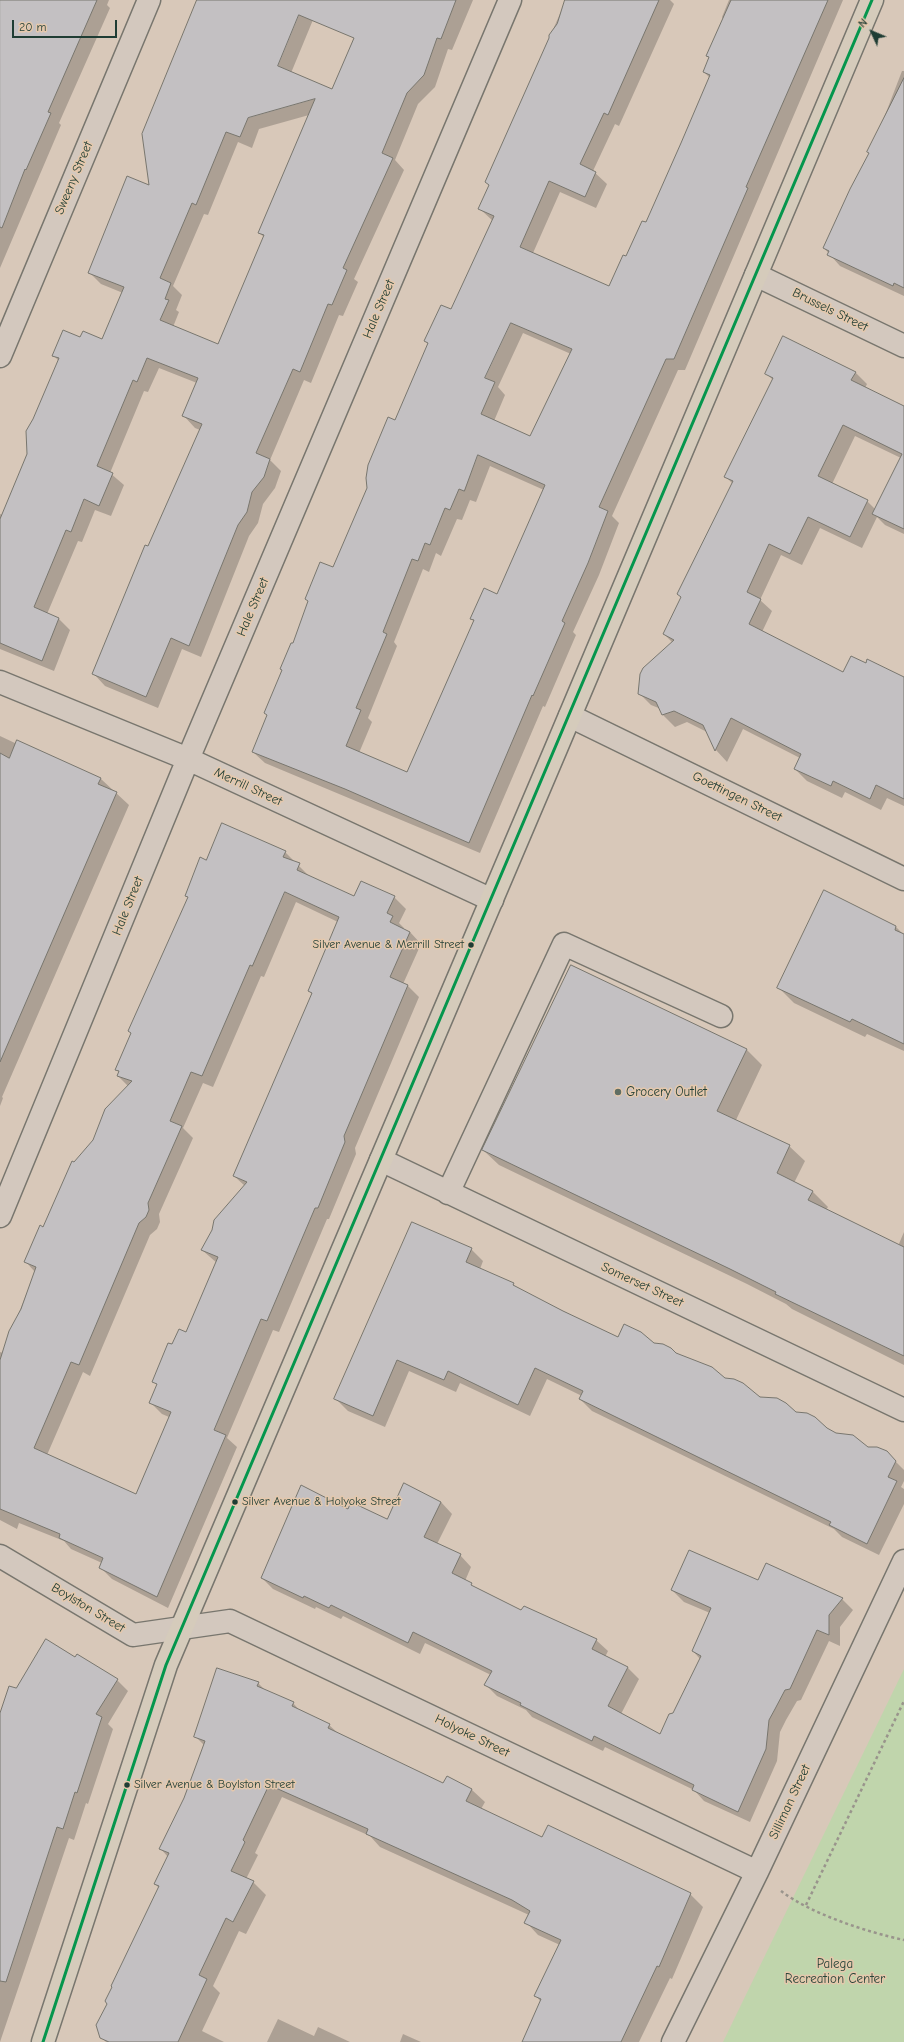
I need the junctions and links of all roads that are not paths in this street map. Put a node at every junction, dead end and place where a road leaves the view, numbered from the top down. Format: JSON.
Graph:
{"nodes":[{"id":1,"x":149,"y":0,"type":"edge"},
{"id":2,"x":510,"y":0,"type":"edge"},
{"id":3,"x":872,"y":0,"type":"edge"},
{"id":4,"x":756,"y":275,"type":"junction"},
{"id":5,"x":904,"y":346,"type":"edge"},
{"id":6,"x":0,"y":356,"type":"edge"},
{"id":7,"x":0,"y":682,"type":"edge"},
{"id":8,"x":570,"y":716,"type":"junction"},
{"id":9,"x":188,"y":759,"type":"junction"},
{"id":10,"x":904,"y":879,"type":"edge"},
{"id":11,"x":492,"y":900,"type":"junction"},
{"id":12,"x":721,"y":1016,"type":"dead end"},
{"id":13,"x":381,"y":1160,"type":"junction"},
{"id":14,"x":448,"y":1193,"type":"junction"},
{"id":15,"x":0,"y":1216,"type":"edge"},
{"id":16,"x":904,"y":1410,"type":"edge"},
{"id":17,"x":0,"y":1556,"type":"edge"},
{"id":18,"x":904,"y":1561,"type":"edge"},
{"id":19,"x":182,"y":1627,"type":"junction"},
{"id":20,"x":757,"y":1872,"type":"junction"},
{"id":21,"x":43,"y":2042,"type":"edge"},
{"id":22,"x":673,"y":2042,"type":"edge"}],
"edges":[{"from":1,"to":6,"type":"street","name":"Sweeny Street"},
{"from":2,"to":9,"type":"street","name":"Hale Street"},
{"from":3,"to":4,"type":"main road"},
{"from":4,"to":5,"type":"street","name":"Brussels Street"},
{"from":4,"to":8,"type":"main road"},
{"from":7,"to":9,"type":"street","name":"Merrill Street"},
{"from":8,"to":10,"type":"street","name":"Goettingen Street"},
{"from":8,"to":11,"type":"main road"},
{"from":9,"to":11,"type":"street","name":"Merrill Street"},
{"from":9,"to":15,"type":"street","name":"Hale Street"},
{"from":11,"to":13,"type":"main road"},
{"from":12,"to":14,"type":"street"},
{"from":13,"to":14,"type":"street","name":"Somerset Street"},
{"from":13,"to":19,"type":"main road"},
{"from":14,"to":16,"type":"street","name":"Somerset Street"},
{"from":17,"to":19,"type":"street","name":"Boylston Street"},
{"from":18,"to":20,"type":"street","name":"Silliman Street"},
{"from":19,"to":20,"type":"street","name":"Holyoke Street"},
{"from":19,"to":21,"type":"main road"},
{"from":20,"to":22,"type":"street","name":"Silliman Street"}]}
